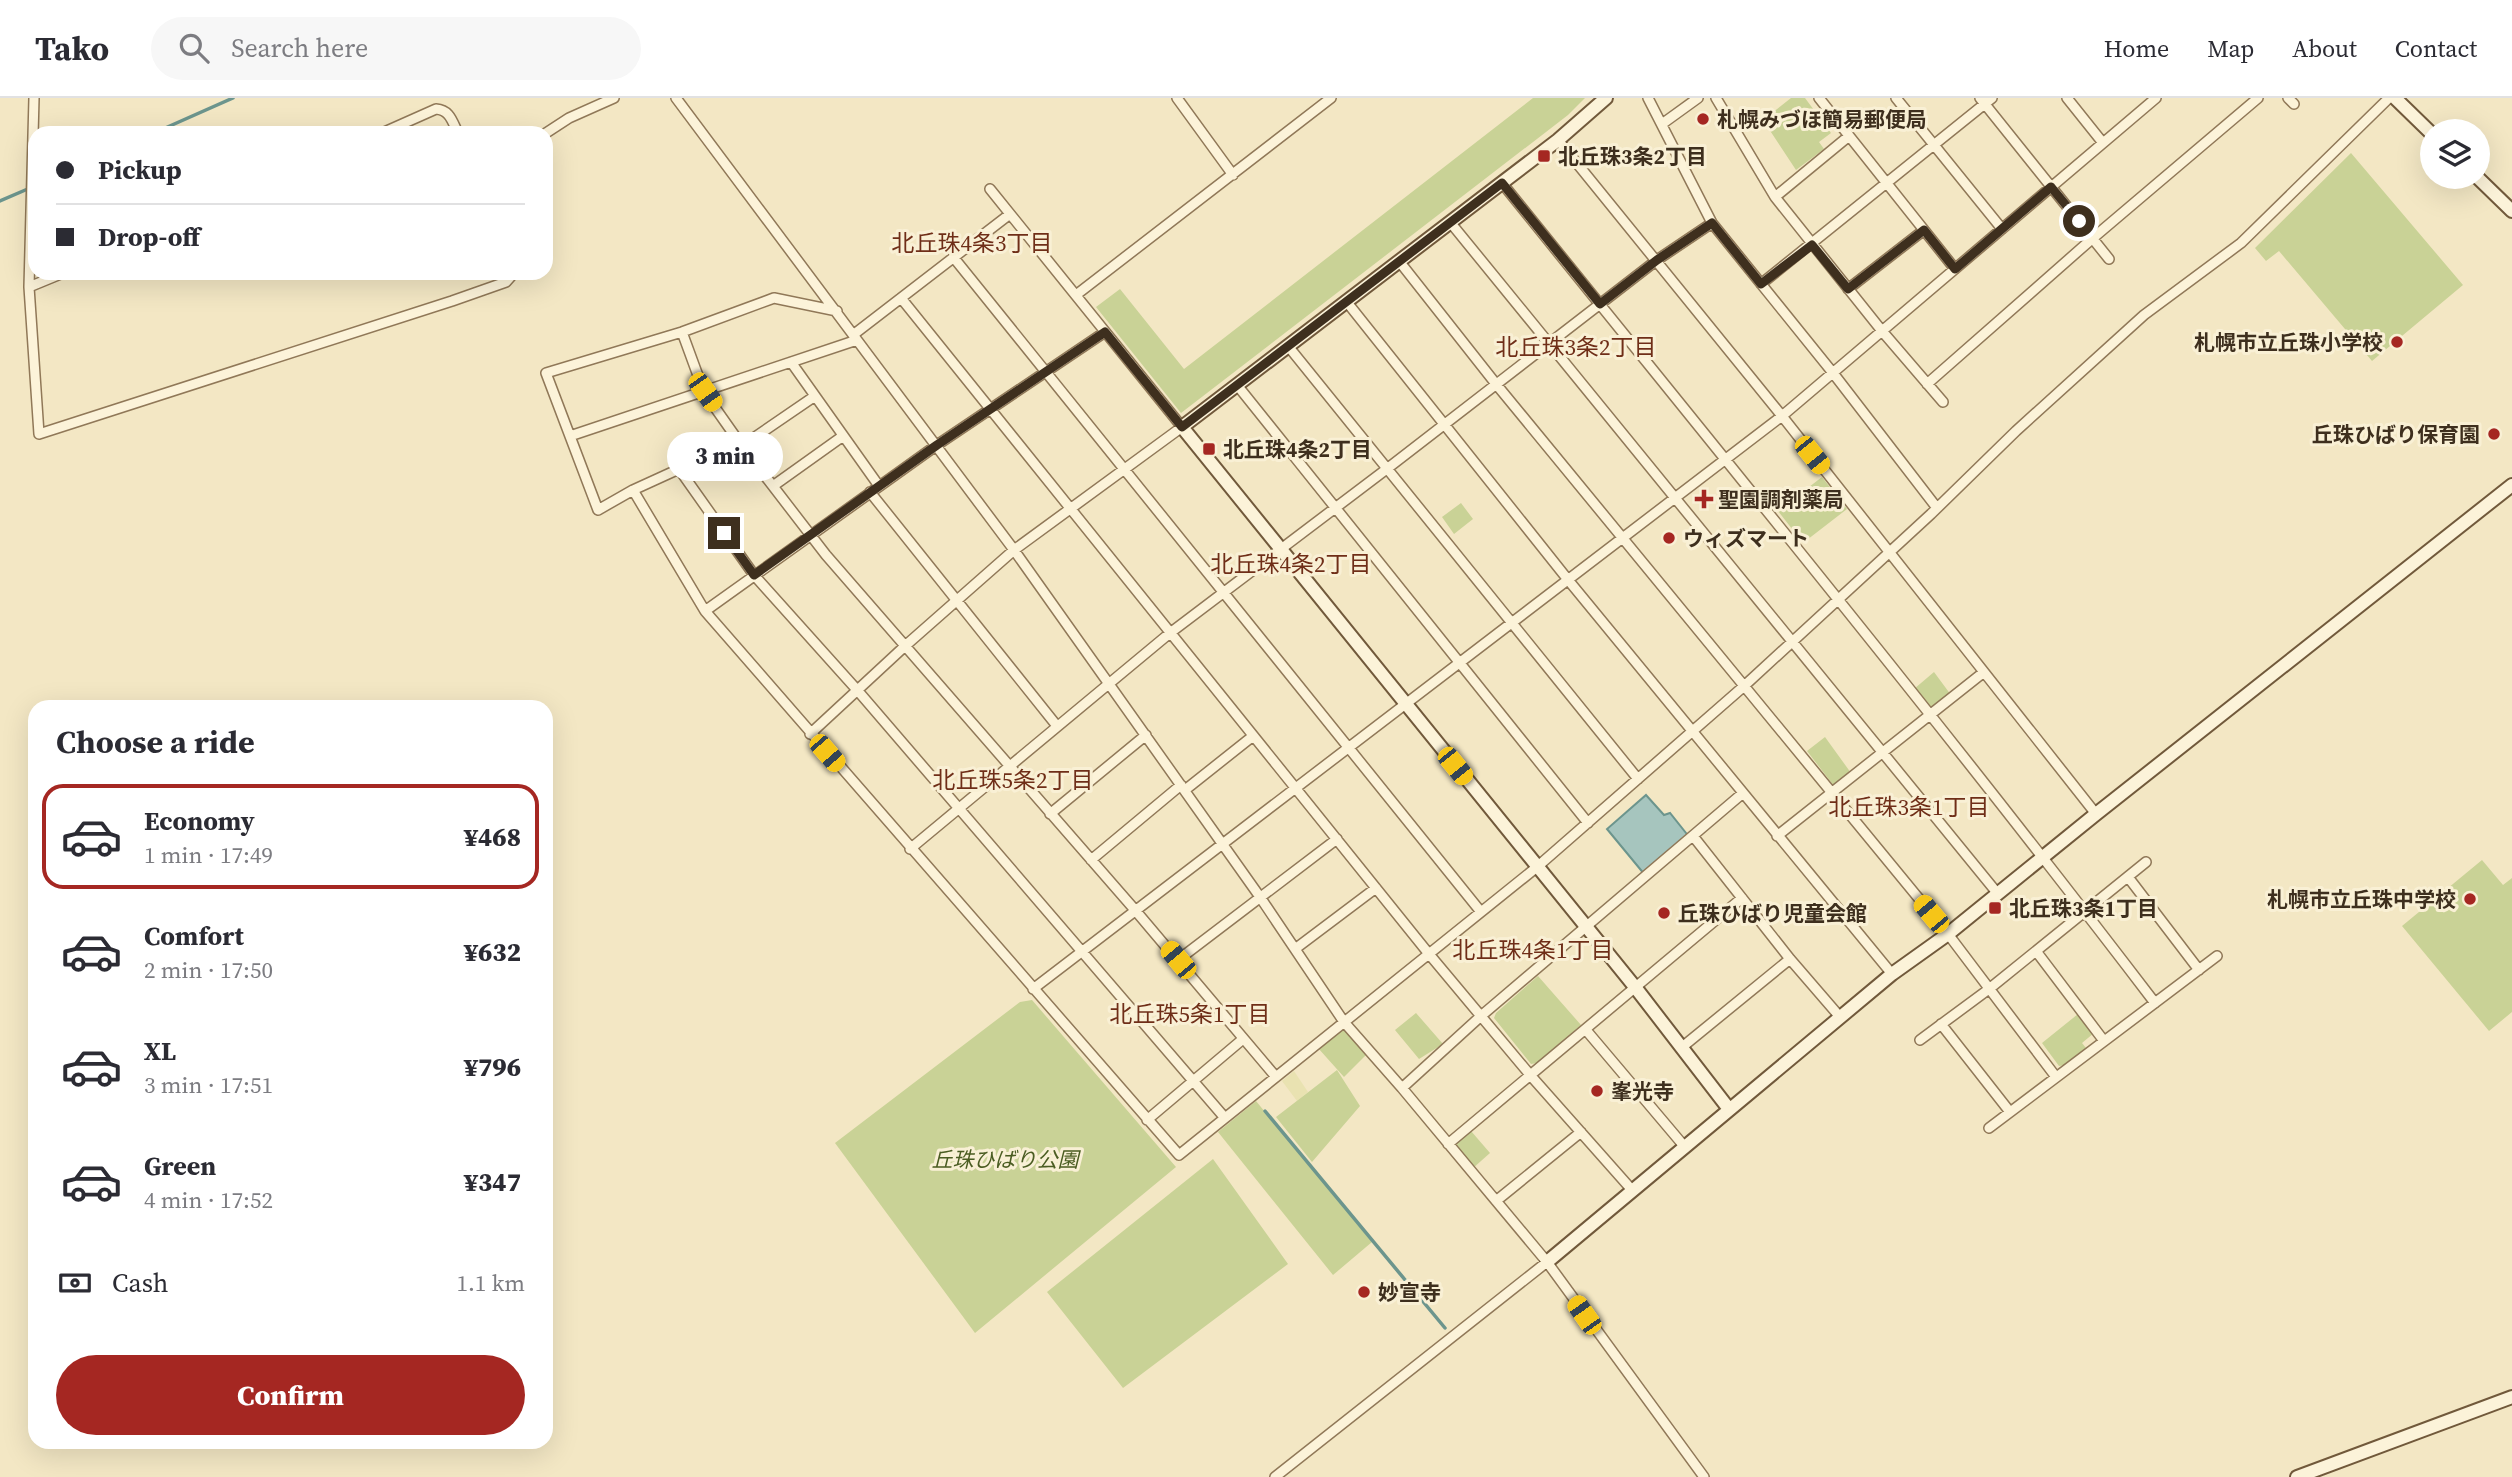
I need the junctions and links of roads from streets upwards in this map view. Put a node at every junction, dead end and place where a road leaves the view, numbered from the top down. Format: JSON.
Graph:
{"nodes":[{"id":1,"x":34,"y":98,"type":"edge"},
{"id":2,"x":614,"y":98,"type":"edge"},
{"id":3,"x":676,"y":98,"type":"edge"},
{"id":4,"x":1177,"y":98,"type":"edge"},
{"id":5,"x":1331,"y":98,"type":"edge"},
{"id":6,"x":1606,"y":98,"type":"edge"},
{"id":7,"x":1648,"y":98,"type":"edge"},
{"id":8,"x":1698,"y":98,"type":"edge"},
{"id":9,"x":1717,"y":98,"type":"edge"},
{"id":10,"x":1819,"y":98,"type":"edge"},
{"id":11,"x":1896,"y":98,"type":"edge"},
{"id":12,"x":2067,"y":98,"type":"edge"},
{"id":13,"x":2258,"y":98,"type":"edge"},
{"id":14,"x":2389,"y":98,"type":"edge"},
{"id":15,"x":2395,"y":98,"type":"edge"},
{"id":16,"x":1986,"y":100,"type":"edge"},
{"id":17,"x":2148,"y":100,"type":"edge"},
{"id":18,"x":2420,"y":122,"type":"edge"},
{"id":19,"x":1661,"y":124,"type":"junction"},
{"id":20,"x":33,"y":126,"type":"edge"},
{"id":21,"x":398,"y":126,"type":"edge"},
{"id":22,"x":455,"y":126,"type":"edge"},
{"id":23,"x":553,"y":128,"type":"edge"},
{"id":24,"x":1849,"y":136,"type":"junction"},
{"id":25,"x":1558,"y":141,"type":"junction"},
{"id":26,"x":2103,"y":143,"type":"junction"},
{"id":27,"x":1935,"y":146,"type":"junction"},
{"id":28,"x":1233,"y":174,"type":"junction"},
{"id":29,"x":1502,"y":183,"type":"junction"},
{"id":30,"x":1887,"y":185,"type":"junction"},
{"id":31,"x":2051,"y":187,"type":"junction"},
{"id":32,"x":990,"y":189,"type":"dead end"},
{"id":33,"x":2489,"y":189,"type":"edge"},
{"id":34,"x":1774,"y":197,"type":"junction"},
{"id":35,"x":2512,"y":211,"type":"edge"},
{"id":36,"x":1010,"y":214,"type":"junction"},
{"id":37,"x":1450,"y":222,"type":"junction"},
{"id":38,"x":1712,"y":223,"type":"junction"},
{"id":39,"x":2002,"y":229,"type":"junction"},
{"id":40,"x":1924,"y":230,"type":"junction"},
{"id":41,"x":2093,"y":238,"type":"junction"},
{"id":42,"x":1812,"y":245,"type":"junction"},
{"id":43,"x":954,"y":258,"type":"junction"},
{"id":44,"x":2109,"y":259,"type":"dead end"},
{"id":45,"x":1657,"y":260,"type":"junction"},
{"id":46,"x":1399,"y":261,"type":"junction"},
{"id":47,"x":1955,"y":269,"type":"junction"},
{"id":48,"x":29,"y":280,"type":"edge"},
{"id":49,"x":46,"y":280,"type":"edge"},
{"id":50,"x":508,"y":280,"type":"edge"},
{"id":51,"x":1761,"y":284,"type":"junction"},
{"id":52,"x":29,"y":287,"type":"junction"},
{"id":53,"x":1848,"y":289,"type":"junction"},
{"id":54,"x":1076,"y":295,"type":"junction"},
{"id":55,"x":901,"y":298,"type":"junction"},
{"id":56,"x":1346,"y":301,"type":"junction"},
{"id":57,"x":1600,"y":304,"type":"junction"},
{"id":58,"x":836,"y":311,"type":"junction"},
{"id":59,"x":1882,"y":331,"type":"junction"},
{"id":60,"x":682,"y":332,"type":"junction"},
{"id":61,"x":1105,"y":332,"type":"junction"},
{"id":62,"x":855,"y":337,"type":"junction"},
{"id":63,"x":1549,"y":345,"type":"junction"},
{"id":64,"x":1288,"y":346,"type":"junction"},
{"id":65,"x":791,"y":362,"type":"junction"},
{"id":66,"x":1045,"y":372,"type":"junction"},
{"id":67,"x":1833,"y":373,"type":"junction"},
{"id":68,"x":1496,"y":384,"type":"junction"},
{"id":69,"x":1927,"y":384,"type":"junction"},
{"id":70,"x":1237,"y":385,"type":"junction"},
{"id":71,"x":705,"y":392,"type":"junction"},
{"id":72,"x":815,"y":396,"type":"junction"},
{"id":73,"x":1943,"y":402,"type":"dead end"},
{"id":74,"x":989,"y":409,"type":"junction"},
{"id":75,"x":1782,"y":416,"type":"junction"},
{"id":76,"x":1444,"y":425,"type":"junction"},
{"id":77,"x":1182,"y":427,"type":"junction"},
{"id":78,"x":570,"y":436,"type":"junction"},
{"id":79,"x":844,"y":436,"type":"junction"},
{"id":80,"x":937,"y":445,"type":"junction"},
{"id":81,"x":742,"y":446,"type":"junction"},
{"id":82,"x":1727,"y":460,"type":"junction"},
{"id":83,"x":1388,"y":468,"type":"junction"},
{"id":84,"x":679,"y":469,"type":"junction"},
{"id":85,"x":1123,"y":469,"type":"junction"},
{"id":86,"x":2512,"y":485,"type":"edge"},
{"id":87,"x":773,"y":486,"type":"junction"},
{"id":88,"x":879,"y":486,"type":"junction"},
{"id":89,"x":633,"y":490,"type":"junction"},
{"id":90,"x":870,"y":492,"type":"junction"},
{"id":91,"x":1677,"y":498,"type":"junction"},
{"id":92,"x":1336,"y":508,"type":"junction"},
{"id":93,"x":1937,"y":508,"type":"junction"},
{"id":94,"x":1069,"y":509,"type":"junction"},
{"id":95,"x":810,"y":535,"type":"junction"},
{"id":96,"x":1625,"y":538,"type":"junction"},
{"id":97,"x":1014,"y":550,"type":"junction"},
{"id":98,"x":1281,"y":550,"type":"junction"},
{"id":99,"x":1889,"y":551,"type":"junction"},
{"id":100,"x":754,"y":575,"type":"junction"},
{"id":101,"x":1569,"y":581,"type":"junction"},
{"id":102,"x":1224,"y":593,"type":"junction"},
{"id":103,"x":1837,"y":598,"type":"junction"},
{"id":104,"x":958,"y":600,"type":"junction"},
{"id":105,"x":705,"y":611,"type":"junction"},
{"id":106,"x":1513,"y":624,"type":"junction"},
{"id":107,"x":1170,"y":633,"type":"junction"},
{"id":108,"x":1791,"y":642,"type":"junction"},
{"id":109,"x":905,"y":646,"type":"junction"},
{"id":110,"x":1461,"y":663,"type":"junction"},
{"id":111,"x":1984,"y":673,"type":"junction"},
{"id":112,"x":1108,"y":682,"type":"junction"},
{"id":113,"x":1743,"y":687,"type":"junction"},
{"id":114,"x":858,"y":691,"type":"junction"},
{"id":115,"x":1405,"y":706,"type":"junction"},
{"id":116,"x":1930,"y":717,"type":"junction"},
{"id":117,"x":1057,"y":726,"type":"junction"},
{"id":118,"x":1693,"y":731,"type":"junction"},
{"id":119,"x":810,"y":734,"type":"junction"},
{"id":120,"x":1146,"y":735,"type":"junction"},
{"id":121,"x":1254,"y":736,"type":"junction"},
{"id":122,"x":1350,"y":748,"type":"junction"},
{"id":123,"x":1883,"y":754,"type":"junction"},
{"id":124,"x":1009,"y":766,"type":"junction"},
{"id":125,"x":1638,"y":779,"type":"junction"},
{"id":126,"x":1183,"y":788,"type":"junction"},
{"id":127,"x":1296,"y":788,"type":"junction"},
{"id":128,"x":1743,"y":793,"type":"junction"},
{"id":129,"x":1832,"y":794,"type":"junction"},
{"id":130,"x":958,"y":807,"type":"junction"},
{"id":131,"x":1050,"y":814,"type":"junction"},
{"id":132,"x":2095,"y":814,"type":"junction"},
{"id":133,"x":1588,"y":823,"type":"junction"},
{"id":134,"x":1693,"y":836,"type":"junction"},
{"id":135,"x":1777,"y":836,"type":"junction"},
{"id":136,"x":1337,"y":839,"type":"junction"},
{"id":137,"x":1223,"y":843,"type":"junction"},
{"id":138,"x":910,"y":849,"type":"junction"},
{"id":139,"x":2043,"y":857,"type":"junction"},
{"id":140,"x":1091,"y":860,"type":"junction"},
{"id":141,"x":2146,"y":862,"type":"dead end"},
{"id":142,"x":1537,"y":867,"type":"junction"},
{"id":143,"x":2128,"y":877,"type":"junction"},
{"id":144,"x":1376,"y":888,"type":"junction"},
{"id":145,"x":1998,"y":894,"type":"junction"},
{"id":146,"x":1260,"y":897,"type":"junction"},
{"id":147,"x":1742,"y":898,"type":"junction"},
{"id":148,"x":1135,"y":909,"type":"junction"},
{"id":149,"x":2085,"y":911,"type":"junction"},
{"id":150,"x":1481,"y":912,"type":"junction"},
{"id":151,"x":1586,"y":927,"type":"junction"},
{"id":152,"x":1948,"y":934,"type":"junction"},
{"id":153,"x":1295,"y":949,"type":"junction"},
{"id":154,"x":1082,"y":951,"type":"junction"},
{"id":155,"x":2036,"y":951,"type":"junction"},
{"id":156,"x":1429,"y":954,"type":"junction"},
{"id":157,"x":2217,"y":956,"type":"dead end"},
{"id":158,"x":1790,"y":959,"type":"junction"},
{"id":159,"x":1178,"y":960,"type":"junction"},
{"id":160,"x":2199,"y":970,"type":"junction"},
{"id":161,"x":1892,"y":974,"type":"junction"},
{"id":162,"x":1635,"y":987,"type":"junction"},
{"id":163,"x":1033,"y":989,"type":"junction"},
{"id":164,"x":1989,"y":989,"type":"junction"},
{"id":165,"x":2155,"y":1003,"type":"junction"},
{"id":166,"x":1481,"y":1016,"type":"junction"},
{"id":167,"x":1840,"y":1017,"type":"junction"},
{"id":168,"x":1344,"y":1022,"type":"junction"},
{"id":169,"x":1941,"y":1024,"type":"junction"},
{"id":170,"x":1587,"y":1030,"type":"junction"},
{"id":171,"x":1244,"y":1039,"type":"junction"},
{"id":172,"x":1920,"y":1040,"type":"dead end"},
{"id":173,"x":2104,"y":1041,"type":"junction"},
{"id":174,"x":1681,"y":1048,"type":"junction"},
{"id":175,"x":1531,"y":1076,"type":"junction"},
{"id":176,"x":1276,"y":1077,"type":"junction"},
{"id":177,"x":2056,"y":1077,"type":"junction"},
{"id":178,"x":1194,"y":1082,"type":"junction"},
{"id":179,"x":1402,"y":1088,"type":"junction"},
{"id":180,"x":1729,"y":1109,"type":"junction"},
{"id":181,"x":2010,"y":1112,"type":"junction"},
{"id":182,"x":1225,"y":1118,"type":"junction"},
{"id":183,"x":1147,"y":1120,"type":"junction"},
{"id":184,"x":1989,"y":1128,"type":"dead end"},
{"id":185,"x":1581,"y":1132,"type":"junction"},
{"id":186,"x":1448,"y":1144,"type":"junction"},
{"id":187,"x":1684,"y":1146,"type":"junction"},
{"id":188,"x":1632,"y":1190,"type":"junction"},
{"id":189,"x":1496,"y":1201,"type":"junction"},
{"id":190,"x":1546,"y":1262,"type":"junction"},
{"id":191,"x":2512,"y":1397,"type":"edge"},
{"id":192,"x":1275,"y":1477,"type":"edge"},
{"id":193,"x":1704,"y":1477,"type":"edge"},
{"id":194,"x":2297,"y":1477,"type":"edge"}],
"edges":[{"from":1,"to":20,"type":"street"},
{"from":2,"to":23,"type":"street"},
{"from":3,"to":58,"type":"street"},
{"from":4,"to":28,"type":"street"},
{"from":5,"to":28,"type":"street"},
{"from":6,"to":25,"type":"street"},
{"from":7,"to":19,"type":"street"},
{"from":8,"to":19,"type":"street"},
{"from":9,"to":34,"type":"street"},
{"from":10,"to":24,"type":"street"},
{"from":11,"to":27,"type":"street"},
{"from":12,"to":26,"type":"street"},
{"from":13,"to":41,"type":"street"},
{"from":14,"to":93,"type":"street"},
{"from":15,"to":18,"type":"street"},
{"from":16,"to":27,"type":"street"},
{"from":16,"to":31,"type":"street"},
{"from":17,"to":26,"type":"street"},
{"from":19,"to":38,"type":"street"},
{"from":21,"to":22,"type":"street"},
{"from":24,"to":30,"type":"street"},
{"from":24,"to":34,"type":"street"},
{"from":25,"to":29,"type":"street"},
{"from":25,"to":45,"type":"street"},
{"from":26,"to":31,"type":"street"},
{"from":27,"to":30,"type":"street"},
{"from":27,"to":39,"type":"street"},
{"from":28,"to":54,"type":"street"},
{"from":29,"to":37,"type":"street"},
{"from":29,"to":57,"type":"street"},
{"from":30,"to":40,"type":"street"},
{"from":30,"to":42,"type":"street"},
{"from":31,"to":39,"type":"street"},
{"from":31,"to":41,"type":"street"},
{"from":32,"to":36,"type":"street"},
{"from":33,"to":35,"type":"street"},
{"from":34,"to":42,"type":"street"},
{"from":36,"to":43,"type":"street"},
{"from":36,"to":54,"type":"street"},
{"from":37,"to":46,"type":"street"},
{"from":37,"to":63,"type":"street"},
{"from":38,"to":45,"type":"street"},
{"from":38,"to":51,"type":"street"},
{"from":39,"to":47,"type":"street"},
{"from":40,"to":47,"type":"street"},
{"from":40,"to":53,"type":"street"},
{"from":41,"to":44,"type":"street"},
{"from":41,"to":69,"type":"street"},
{"from":42,"to":51,"type":"street"},
{"from":42,"to":53,"type":"street"},
{"from":43,"to":55,"type":"street"},
{"from":43,"to":66,"type":"street"},
{"from":45,"to":57,"type":"street"},
{"from":45,"to":75,"type":"street"},
{"from":46,"to":56,"type":"street"},
{"from":46,"to":68,"type":"street"},
{"from":47,"to":59,"type":"street"},
{"from":48,"to":52,"type":"street"},
{"from":49,"to":52,"type":"street"},
{"from":50,"to":52,"type":"street"},
{"from":51,"to":67,"type":"street"},
{"from":53,"to":59,"type":"street"},
{"from":54,"to":61,"type":"street"},
{"from":55,"to":62,"type":"street"},
{"from":55,"to":74,"type":"street"},
{"from":56,"to":64,"type":"street"},
{"from":56,"to":76,"type":"street"},
{"from":57,"to":63,"type":"street"},
{"from":57,"to":82,"type":"street"},
{"from":58,"to":60,"type":"street"},
{"from":58,"to":62,"type":"street"},
{"from":59,"to":67,"type":"street"},
{"from":59,"to":69,"type":"street"},
{"from":60,"to":71,"type":"street"},
{"from":60,"to":78,"type":"street"},
{"from":61,"to":66,"type":"street"},
{"from":61,"to":77,"type":"street"},
{"from":62,"to":65,"type":"street"},
{"from":62,"to":80,"type":"street"},
{"from":63,"to":68,"type":"street"},
{"from":63,"to":91,"type":"street"},
{"from":64,"to":70,"type":"street"},
{"from":64,"to":83,"type":"street"},
{"from":65,"to":71,"type":"street"},
{"from":65,"to":72,"type":"street"},
{"from":66,"to":74,"type":"street"},
{"from":66,"to":85,"type":"street"},
{"from":67,"to":75,"type":"street"},
{"from":67,"to":93,"type":"street"},
{"from":68,"to":76,"type":"street"},
{"from":68,"to":96,"type":"street"},
{"from":69,"to":73,"type":"street"},
{"from":70,"to":77,"type":"street"},
{"from":70,"to":92,"type":"street"},
{"from":71,"to":78,"type":"street"},
{"from":71,"to":81,"type":"street"},
{"from":72,"to":79,"type":"street"},
{"from":72,"to":81,"type":"street"},
{"from":74,"to":80,"type":"street"},
{"from":74,"to":94,"type":"street"},
{"from":75,"to":82,"type":"street"},
{"from":75,"to":99,"type":"street"},
{"from":76,"to":83,"type":"street"},
{"from":76,"to":101,"type":"street"},
{"from":77,"to":85,"type":"street"},
{"from":77,"to":98,"type":"street"},
{"from":78,"to":89,"type":"street"},
{"from":79,"to":87,"type":"street"},
{"from":79,"to":88,"type":"street"},
{"from":80,"to":88,"type":"street"},
{"from":80,"to":97,"type":"street"},
{"from":81,"to":84,"type":"street"},
{"from":81,"to":87,"type":"street"},
{"from":82,"to":91,"type":"street"},
{"from":82,"to":103,"type":"street"},
{"from":83,"to":92,"type":"street"},
{"from":83,"to":106,"type":"street"},
{"from":84,"to":89,"type":"street"},
{"from":84,"to":100,"type":"street"},
{"from":85,"to":94,"type":"street"},
{"from":85,"to":102,"type":"street"},
{"from":86,"to":132,"type":"street"},
{"from":87,"to":95,"type":"street"},
{"from":88,"to":90,"type":"street"},
{"from":89,"to":105,"type":"street"},
{"from":90,"to":95,"type":"street"},
{"from":90,"to":104,"type":"street"},
{"from":91,"to":96,"type":"street"},
{"from":91,"to":108,"type":"street"},
{"from":92,"to":98,"type":"street"},
{"from":92,"to":110,"type":"street"},
{"from":93,"to":99,"type":"street"},
{"from":94,"to":97,"type":"street"},
{"from":94,"to":107,"type":"street"},
{"from":95,"to":100,"type":"street"},
{"from":95,"to":109,"type":"street"},
{"from":96,"to":101,"type":"street"},
{"from":96,"to":113,"type":"street"},
{"from":97,"to":104,"type":"street"},
{"from":97,"to":112,"type":"street"},
{"from":98,"to":102,"type":"street"},
{"from":98,"to":115,"type":"street"},
{"from":99,"to":103,"type":"street"},
{"from":99,"to":111,"type":"street"},
{"from":100,"to":105,"type":"street"},
{"from":100,"to":114,"type":"street"},
{"from":101,"to":106,"type":"street"},
{"from":101,"to":118,"type":"street"},
{"from":102,"to":107,"type":"street"},
{"from":102,"to":122,"type":"street"},
{"from":103,"to":108,"type":"street"},
{"from":103,"to":116,"type":"street"},
{"from":104,"to":109,"type":"street"},
{"from":104,"to":117,"type":"street"},
{"from":105,"to":119,"type":"street"},
{"from":106,"to":110,"type":"street"},
{"from":106,"to":125,"type":"street"},
{"from":107,"to":112,"type":"street"},
{"from":107,"to":121,"type":"street"},
{"from":108,"to":113,"type":"street"},
{"from":108,"to":123,"type":"street"},
{"from":109,"to":114,"type":"street"},
{"from":109,"to":124,"type":"street"},
{"from":110,"to":115,"type":"street"},
{"from":110,"to":133,"type":"street"},
{"from":111,"to":116,"type":"street"},
{"from":111,"to":132,"type":"street"},
{"from":112,"to":117,"type":"street"},
{"from":112,"to":120,"type":"street"},
{"from":113,"to":118,"type":"street"},
{"from":113,"to":129,"type":"street"},
{"from":114,"to":119,"type":"street"},
{"from":114,"to":130,"type":"street"},
{"from":115,"to":122,"type":"street"},
{"from":115,"to":142,"type":"street"},
{"from":116,"to":123,"type":"street"},
{"from":116,"to":139,"type":"street"},
{"from":117,"to":124,"type":"street"},
{"from":118,"to":125,"type":"street"},
{"from":118,"to":128,"type":"street"},
{"from":119,"to":138,"type":"street"},
{"from":120,"to":126,"type":"street"},
{"from":120,"to":131,"type":"street"},
{"from":121,"to":126,"type":"street"},
{"from":121,"to":127,"type":"street"},
{"from":122,"to":127,"type":"street"},
{"from":122,"to":150,"type":"street"},
{"from":123,"to":129,"type":"street"},
{"from":123,"to":145,"type":"street"},
{"from":124,"to":130,"type":"street"},
{"from":124,"to":131,"type":"street"},
{"from":125,"to":133,"type":"street"},
{"from":126,"to":137,"type":"street"},
{"from":126,"to":140,"type":"street"},
{"from":127,"to":136,"type":"street"},
{"from":127,"to":137,"type":"street"},
{"from":128,"to":134,"type":"street"},
{"from":128,"to":135,"type":"street"},
{"from":129,"to":135,"type":"street"},
{"from":129,"to":152,"type":"street"},
{"from":130,"to":138,"type":"street"},
{"from":130,"to":154,"type":"street"},
{"from":131,"to":140,"type":"street"},
{"from":132,"to":139,"type":"street"},
{"from":133,"to":142,"type":"street"},
{"from":134,"to":147,"type":"street"},
{"from":134,"to":151,"type":"street"},
{"from":135,"to":161,"type":"street"},
{"from":136,"to":144,"type":"street"},
{"from":136,"to":146,"type":"street"},
{"from":137,"to":146,"type":"street"},
{"from":137,"to":148,"type":"street"},
{"from":138,"to":163,"type":"street"},
{"from":139,"to":145,"type":"street"},
{"from":139,"to":149,"type":"street"},
{"from":140,"to":148,"type":"street"},
{"from":141,"to":143,"type":"street"},
{"from":142,"to":150,"type":"street"},
{"from":142,"to":151,"type":"street"},
{"from":143,"to":149,"type":"street"},
{"from":143,"to":160,"type":"street"},
{"from":144,"to":153,"type":"street"},
{"from":144,"to":156,"type":"street"},
{"from":145,"to":152,"type":"street"},
{"from":146,"to":153,"type":"street"},
{"from":146,"to":159,"type":"street"},
{"from":147,"to":158,"type":"street"},
{"from":147,"to":162,"type":"street"},
{"from":148,"to":154,"type":"street"},
{"from":148,"to":159,"type":"street"},
{"from":149,"to":155,"type":"street"},
{"from":149,"to":165,"type":"street"},
{"from":150,"to":156,"type":"street"},
{"from":151,"to":162,"type":"street"},
{"from":151,"to":166,"type":"street"},
{"from":152,"to":161,"type":"street"},
{"from":152,"to":164,"type":"street"},
{"from":153,"to":168,"type":"street"},
{"from":154,"to":163,"type":"street"},
{"from":154,"to":178,"type":"street"},
{"from":155,"to":164,"type":"street"},
{"from":155,"to":173,"type":"street"},
{"from":156,"to":166,"type":"street"},
{"from":156,"to":168,"type":"street"},
{"from":157,"to":160,"type":"street"},
{"from":158,"to":167,"type":"street"},
{"from":158,"to":174,"type":"street"},
{"from":159,"to":171,"type":"street"},
{"from":160,"to":165,"type":"street"},
{"from":161,"to":167,"type":"street"},
{"from":162,"to":170,"type":"street"},
{"from":162,"to":174,"type":"street"},
{"from":163,"to":183,"type":"street"},
{"from":164,"to":169,"type":"street"},
{"from":164,"to":177,"type":"street"},
{"from":165,"to":173,"type":"street"},
{"from":166,"to":175,"type":"street"},
{"from":166,"to":179,"type":"street"},
{"from":167,"to":180,"type":"street"},
{"from":168,"to":176,"type":"street"},
{"from":168,"to":179,"type":"street"},
{"from":169,"to":172,"type":"street"},
{"from":169,"to":181,"type":"street"},
{"from":170,"to":175,"type":"street"},
{"from":170,"to":187,"type":"street"},
{"from":171,"to":176,"type":"street"},
{"from":171,"to":178,"type":"street"},
{"from":173,"to":177,"type":"street"},
{"from":174,"to":180,"type":"street"},
{"from":175,"to":185,"type":"street"},
{"from":175,"to":186,"type":"street"},
{"from":176,"to":182,"type":"street"},
{"from":177,"to":181,"type":"street"},
{"from":178,"to":182,"type":"street"},
{"from":178,"to":183,"type":"street"},
{"from":179,"to":186,"type":"street"},
{"from":180,"to":187,"type":"street"},
{"from":181,"to":184,"type":"street"},
{"from":182,"to":183,"type":"street"},
{"from":185,"to":188,"type":"street"},
{"from":185,"to":189,"type":"street"},
{"from":186,"to":189,"type":"street"},
{"from":187,"to":188,"type":"street"},
{"from":188,"to":190,"type":"street"},
{"from":189,"to":190,"type":"street"},
{"from":190,"to":192,"type":"street"},
{"from":190,"to":193,"type":"street"},
{"from":191,"to":194,"type":"street"}]}
